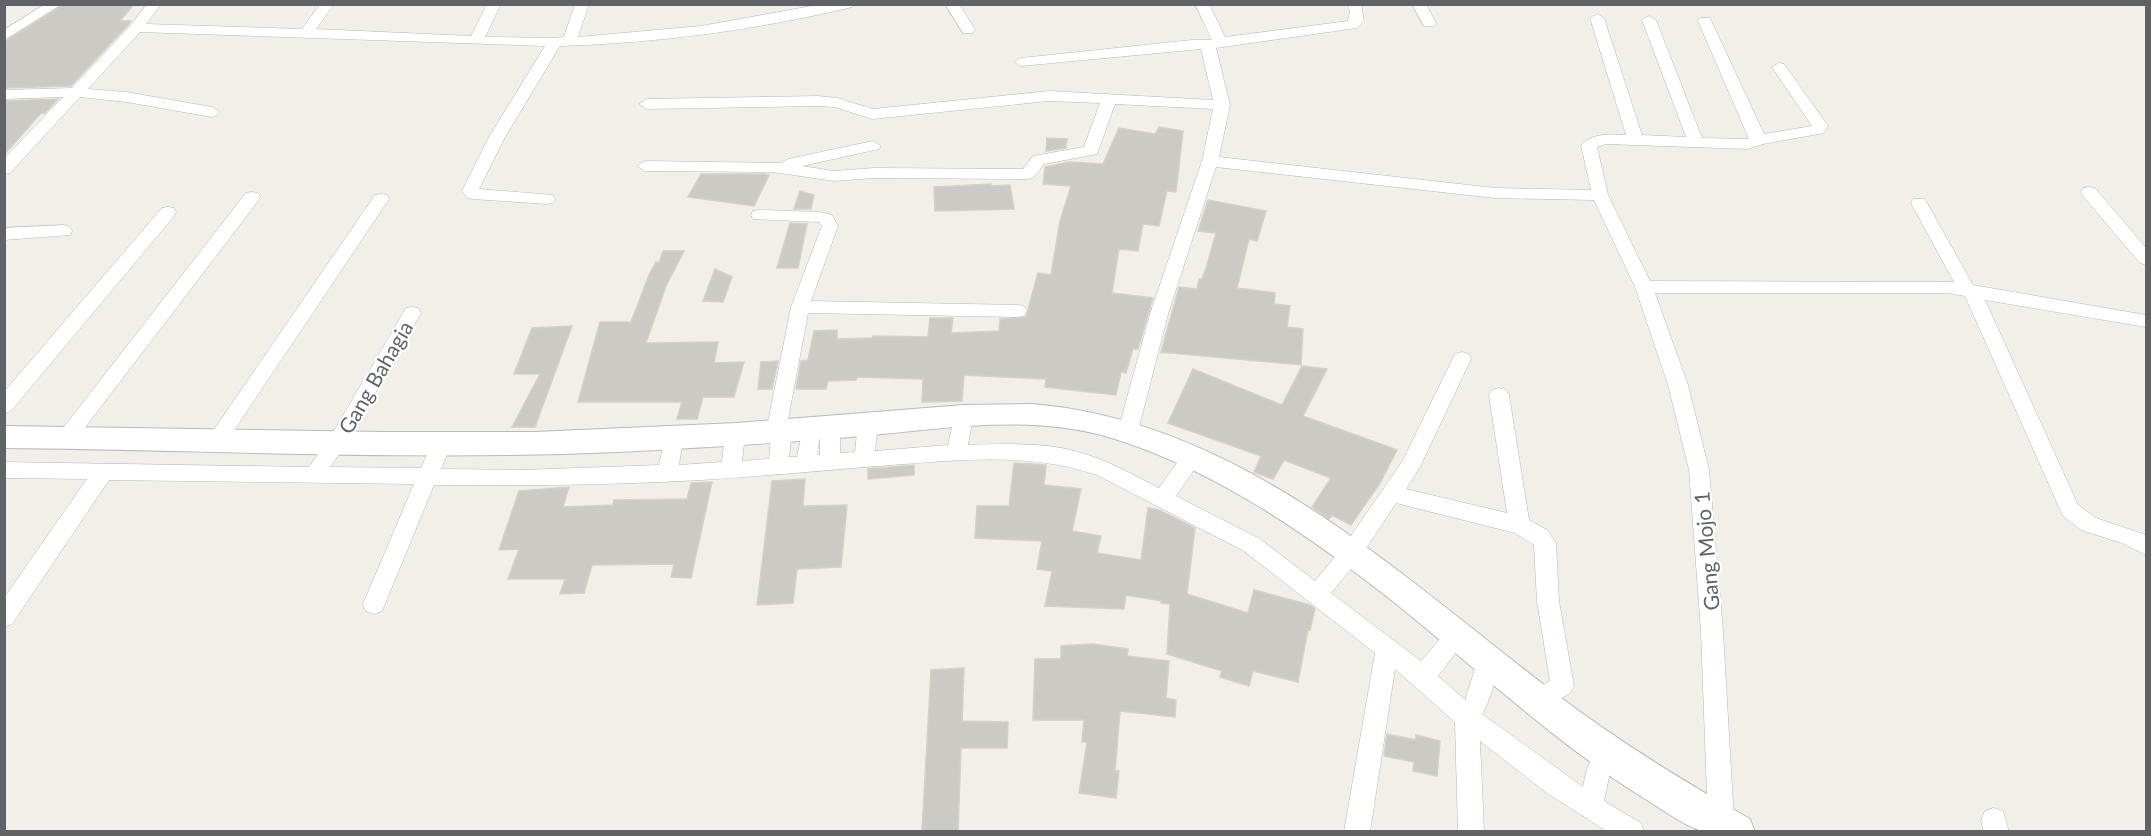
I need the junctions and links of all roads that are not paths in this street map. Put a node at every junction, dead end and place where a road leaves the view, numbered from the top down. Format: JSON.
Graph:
{"nodes":[{"id":1,"x":55,"y":4,"type":"edge"},
{"id":2,"x":154,"y":4,"type":"edge"},
{"id":3,"x":327,"y":4,"type":"edge"},
{"id":4,"x":494,"y":4,"type":"edge"},
{"id":5,"x":582,"y":4,"type":"edge"},
{"id":6,"x":847,"y":4,"type":"edge"},
{"id":7,"x":952,"y":4,"type":"edge"},
{"id":8,"x":1202,"y":4,"type":"edge"},
{"id":9,"x":1354,"y":4,"type":"edge"},
{"id":10,"x":1419,"y":4,"type":"edge"},
{"id":11,"x":1598,"y":18,"type":"dead end"},
{"id":12,"x":1649,"y":20,"type":"dead end"},
{"id":13,"x":1706,"y":21,"type":"dead end"},
{"id":14,"x":1429,"y":23,"type":"dead end"},
{"id":15,"x":135,"y":28,"type":"junction"},
{"id":16,"x":968,"y":30,"type":"dead end"},
{"id":17,"x":306,"y":32,"type":"junction"},
{"id":18,"x":4,"y":36,"type":"edge"},
{"id":19,"x":476,"y":40,"type":"junction"},
{"id":20,"x":562,"y":41,"type":"junction"},
{"id":21,"x":1215,"y":43,"type":"junction"},
{"id":22,"x":1021,"y":62,"type":"dead end"},
{"id":23,"x":1779,"y":67,"type":"dead end"},
{"id":24,"x":78,"y":92,"type":"junction"},
{"id":25,"x":4,"y":95,"type":"edge"},
{"id":26,"x":1108,"y":99,"type":"junction"},
{"id":27,"x":647,"y":105,"type":"dead end"},
{"id":28,"x":1222,"y":105,"type":"junction"},
{"id":29,"x":212,"y":112,"type":"dead end"},
{"id":30,"x":872,"y":114,"type":"junction"},
{"id":31,"x":1635,"y":139,"type":"junction"},
{"id":32,"x":1757,"y":140,"type":"junction"},
{"id":33,"x":1696,"y":143,"type":"junction"},
{"id":34,"x":873,"y":146,"type":"junction"},
{"id":35,"x":1210,"y":161,"type":"junction"},
{"id":36,"x":645,"y":166,"type":"dead end"},
{"id":37,"x":773,"y":167,"type":"junction"},
{"id":38,"x":4,"y":169,"type":"edge"},
{"id":39,"x":874,"y":174,"type":"junction"},
{"id":40,"x":2089,"y":192,"type":"dead end"},
{"id":41,"x":1600,"y":195,"type":"junction"},
{"id":42,"x":252,"y":197,"type":"dead end"},
{"id":43,"x":381,"y":199,"type":"dead end"},
{"id":44,"x":547,"y":199,"type":"dead end"},
{"id":45,"x":1919,"y":203,"type":"dead end"},
{"id":46,"x":168,"y":212,"type":"dead end"},
{"id":47,"x":759,"y":215,"type":"dead end"},
{"id":48,"x":64,"y":231,"type":"dead end"},
{"id":49,"x":4,"y":234,"type":"edge"},
{"id":50,"x":2146,"y":259,"type":"edge"},
{"id":51,"x":1644,"y":287,"type":"junction"},
{"id":52,"x":1969,"y":290,"type":"junction"},
{"id":53,"x":800,"y":307,"type":"junction"},
{"id":54,"x":1018,"y":311,"type":"dead end"},
{"id":55,"x":412,"y":313,"type":"dead end"},
{"id":56,"x":2146,"y":321,"type":"edge"},
{"id":57,"x":1462,"y":360,"type":"dead end"},
{"id":58,"x":1499,"y":395,"type":"dead end"},
{"id":59,"x":4,"y":406,"type":"edge"},
{"id":60,"x":962,"y":421,"type":"junction"},
{"id":61,"x":1128,"y":431,"type":"junction"},
{"id":62,"x":4,"y":437,"type":"edge"},
{"id":63,"x":67,"y":437,"type":"junction"},
{"id":64,"x":218,"y":439,"type":"junction"},
{"id":65,"x":866,"y":442,"type":"junction"},
{"id":66,"x":333,"y":446,"type":"junction"},
{"id":67,"x":779,"y":446,"type":"junction"},
{"id":68,"x":957,"y":451,"type":"junction"},
{"id":69,"x":732,"y":453,"type":"junction"},
{"id":70,"x":669,"y":456,"type":"junction"},
{"id":71,"x":434,"y":460,"type":"junction"},
{"id":72,"x":1189,"y":463,"type":"junction"},
{"id":73,"x":4,"y":470,"type":"edge"},
{"id":74,"x":104,"y":471,"type":"junction"},
{"id":75,"x":316,"y":472,"type":"junction"},
{"id":76,"x":1167,"y":494,"type":"junction"},
{"id":77,"x":1392,"y":494,"type":"junction"},
{"id":78,"x":1519,"y":525,"type":"junction"},
{"id":79,"x":2146,"y":546,"type":"edge"},
{"id":80,"x":1347,"y":558,"type":"junction"},
{"id":81,"x":1322,"y":591,"type":"junction"},
{"id":82,"x":374,"y":604,"type":"dead end"},
{"id":83,"x":4,"y":617,"type":"edge"},
{"id":84,"x":1453,"y":642,"type":"junction"},
{"id":85,"x":1387,"y":649,"type":"junction"},
{"id":86,"x":1486,"y":669,"type":"junction"},
{"id":87,"x":1427,"y":671,"type":"junction"},
{"id":88,"x":1539,"y":701,"type":"junction"},
{"id":89,"x":1472,"y":710,"type":"junction"},
{"id":90,"x":1602,"y":761,"type":"junction"},
{"id":91,"x":1591,"y":801,"type":"junction"},
{"id":92,"x":1731,"y":829,"type":"edge"},
{"id":93,"x":1357,"y":831,"type":"edge"},
{"id":94,"x":1471,"y":831,"type":"edge"},
{"id":95,"x":1632,"y":831,"type":"edge"}],
"edges":[{"from":1,"to":18,"type":"street"},
{"from":2,"to":15,"type":"street"},
{"from":3,"to":17,"type":"street"},
{"from":4,"to":19,"type":"street"},
{"from":5,"to":20,"type":"street"},
{"from":6,"to":20,"type":"street"},
{"from":7,"to":16,"type":"street"},
{"from":8,"to":21,"type":"street"},
{"from":9,"to":21,"type":"street"},
{"from":10,"to":14,"type":"street"},
{"from":11,"to":31,"type":"street"},
{"from":12,"to":33,"type":"street"},
{"from":13,"to":32,"type":"street"},
{"from":15,"to":17,"type":"street"},
{"from":15,"to":24,"type":"street"},
{"from":17,"to":19,"type":"street"},
{"from":19,"to":20,"type":"street"},
{"from":20,"to":44,"type":"street"},
{"from":21,"to":22,"type":"street"},
{"from":21,"to":28,"type":"street"},
{"from":23,"to":32,"type":"street"},
{"from":24,"to":25,"type":"street"},
{"from":24,"to":29,"type":"street"},
{"from":24,"to":38,"type":"street"},
{"from":26,"to":28,"type":"street"},
{"from":26,"to":30,"type":"street"},
{"from":26,"to":39,"type":"street"},
{"from":27,"to":30,"type":"street"},
{"from":28,"to":35,"type":"street"},
{"from":30,"to":34,"type":"street"},
{"from":31,"to":33,"type":"street"},
{"from":31,"to":41,"type":"street","name":"Gang Mojo 1"},
{"from":32,"to":33,"type":"street"},
{"from":34,"to":37,"type":"street"},
{"from":34,"to":39,"type":"street"},
{"from":35,"to":41,"type":"street"},
{"from":35,"to":61,"type":"street"},
{"from":36,"to":37,"type":"street"},
{"from":37,"to":39,"type":"street"},
{"from":40,"to":50,"type":"street"},
{"from":41,"to":51,"type":"street","name":"Gang Mojo 1"},
{"from":42,"to":63,"type":"street"},
{"from":43,"to":64,"type":"street"},
{"from":45,"to":52,"type":"street"},
{"from":46,"to":59,"type":"street"},
{"from":47,"to":53,"type":"street"},
{"from":48,"to":49,"type":"street"},
{"from":51,"to":52,"type":"street"},
{"from":51,"to":92,"type":"street","name":"Gang Mojo 1"},
{"from":52,"to":56,"type":"street"},
{"from":52,"to":79,"type":"street"},
{"from":53,"to":54,"type":"street"},
{"from":53,"to":67,"type":"street"},
{"from":55,"to":66,"type":"street","name":"Gang Bahagia"},
{"from":57,"to":77,"type":"street"},
{"from":58,"to":78,"type":"street"},
{"from":60,"to":61,"type":"street"},
{"from":60,"to":65,"type":"street"},
{"from":60,"to":68,"type":"street"},
{"from":61,"to":72,"type":"street"},
{"from":62,"to":63,"type":"street"},
{"from":63,"to":64,"type":"street"},
{"from":64,"to":66,"type":"street"},
{"from":65,"to":67,"type":"street"},
{"from":65,"to":68,"type":"street"},
{"from":66,"to":71,"type":"street"},
{"from":66,"to":75,"type":"street","name":"Gang Bahagia"},
{"from":67,"to":69,"type":"street"},
{"from":68,"to":76,"type":"street"},
{"from":69,"to":70,"type":"street"},
{"from":69,"to":70,"type":"street"},
{"from":70,"to":71,"type":"street"},
{"from":70,"to":71,"type":"street"},
{"from":71,"to":75,"type":"street"},
{"from":71,"to":82,"type":"street"},
{"from":72,"to":76,"type":"street"},
{"from":72,"to":80,"type":"street"},
{"from":73,"to":74,"type":"street"},
{"from":74,"to":75,"type":"street"},
{"from":74,"to":83,"type":"street"},
{"from":76,"to":81,"type":"street"},
{"from":77,"to":78,"type":"street"},
{"from":77,"to":80,"type":"street"},
{"from":78,"to":88,"type":"street"},
{"from":80,"to":81,"type":"street"},
{"from":80,"to":84,"type":"street"},
{"from":81,"to":85,"type":"street"},
{"from":84,"to":86,"type":"street"},
{"from":84,"to":87,"type":"street"},
{"from":85,"to":87,"type":"street"},
{"from":85,"to":93,"type":"street"},
{"from":86,"to":88,"type":"street"},
{"from":86,"to":89,"type":"street"},
{"from":87,"to":89,"type":"street"},
{"from":88,"to":90,"type":"street"},
{"from":89,"to":91,"type":"street"},
{"from":89,"to":94,"type":"street"},
{"from":90,"to":91,"type":"street"},
{"from":90,"to":92,"type":"street"},
{"from":91,"to":95,"type":"street"}]}
